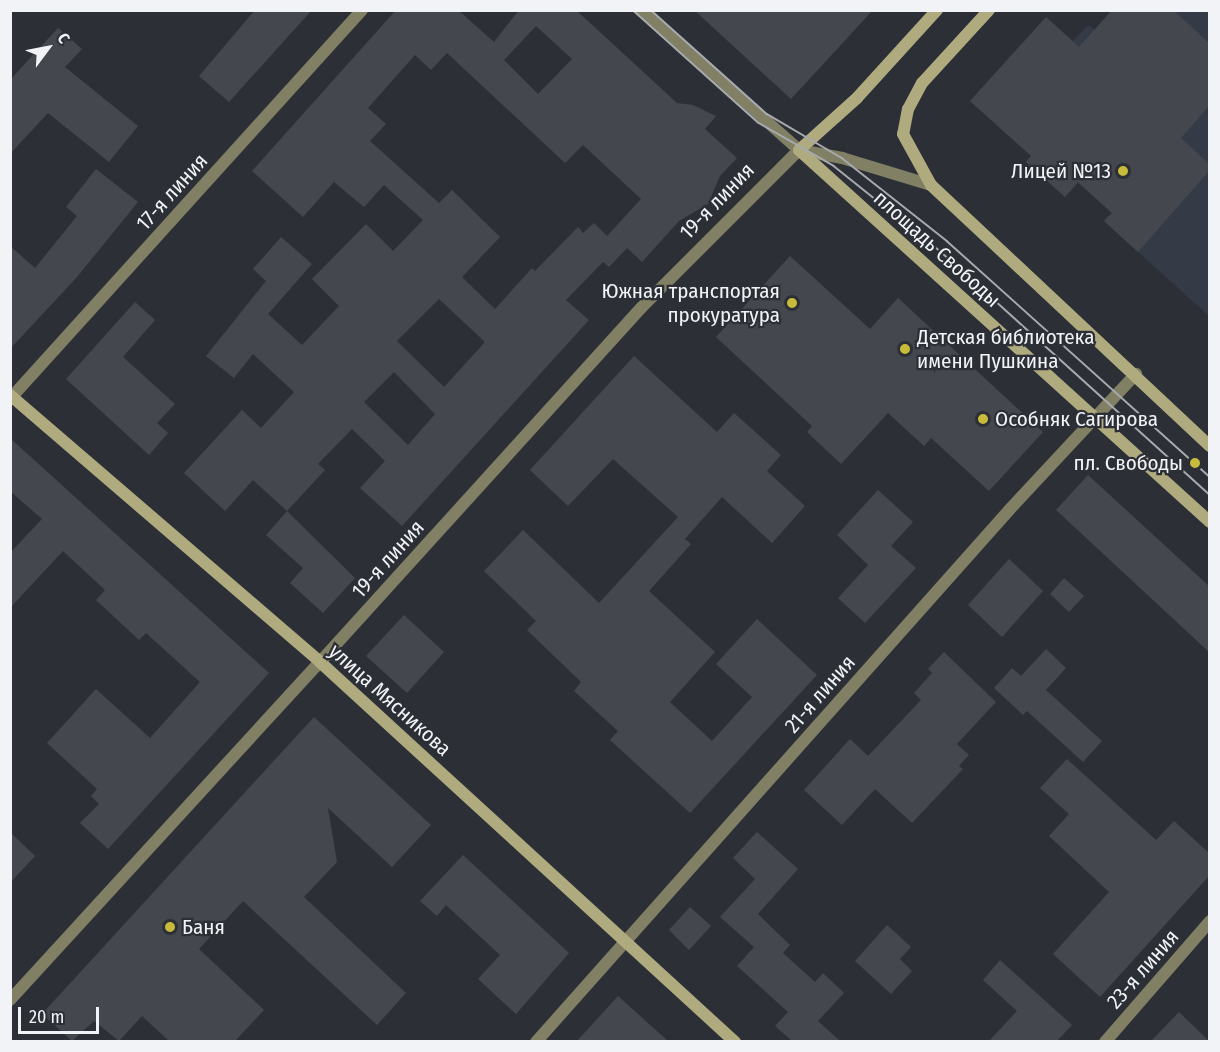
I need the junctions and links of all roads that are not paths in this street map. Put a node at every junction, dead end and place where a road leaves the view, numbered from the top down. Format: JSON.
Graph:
{"nodes":[{"id":1,"x":362,"y":10,"type":"edge"},
{"id":2,"x":642,"y":10,"type":"edge"},
{"id":3,"x":937,"y":10,"type":"edge"},
{"id":4,"x":989,"y":10,"type":"edge"},
{"id":5,"x":799,"y":150,"type":"junction"},
{"id":6,"x":931,"y":184,"type":"junction"},
{"id":7,"x":1136,"y":374,"type":"junction"},
{"id":8,"x":11,"y":397,"type":"edge"},
{"id":9,"x":1095,"y":417,"type":"junction"},
{"id":10,"x":1209,"y":446,"type":"edge"},
{"id":11,"x":1209,"y":522,"type":"edge"},
{"id":12,"x":320,"y":662,"type":"junction"},
{"id":13,"x":1209,"y":921,"type":"edge"},
{"id":14,"x":626,"y":943,"type":"junction"},
{"id":15,"x":10,"y":1000,"type":"edge"},
{"id":16,"x":536,"y":1041,"type":"edge"},
{"id":17,"x":735,"y":1041,"type":"edge"},
{"id":18,"x":1105,"y":1041,"type":"edge"}],
"edges":[{"from":1,"to":8,"type":"street","name":"17-я линия"},
{"from":2,"to":5,"type":"street"},
{"from":3,"to":5,"type":"main road"},
{"from":4,"to":6,"type":"main road","name":"площадь Свободы"},
{"from":5,"to":6,"type":"street"},
{"from":5,"to":9,"type":"main road","name":"площадь Свободы"},
{"from":5,"to":12,"type":"street","name":"19-я линия"},
{"from":6,"to":7,"type":"main road","name":"площадь Свободы"},
{"from":7,"to":9,"type":"street","name":"21-я линия"},
{"from":7,"to":10,"type":"main road","name":"площадь Свободы"},
{"from":8,"to":12,"type":"main road","name":"улица Мясникова"},
{"from":9,"to":11,"type":"main road","name":"площадь Свободы"},
{"from":9,"to":14,"type":"street","name":"21-я линия"},
{"from":12,"to":14,"type":"main road","name":"улица Мясникова"},
{"from":12,"to":15,"type":"street","name":"19-я линия"},
{"from":13,"to":18,"type":"street","name":"23-я линия"},
{"from":14,"to":16,"type":"street","name":"21-я линия"},
{"from":14,"to":17,"type":"main road","name":"улица Мясникова"}]}
